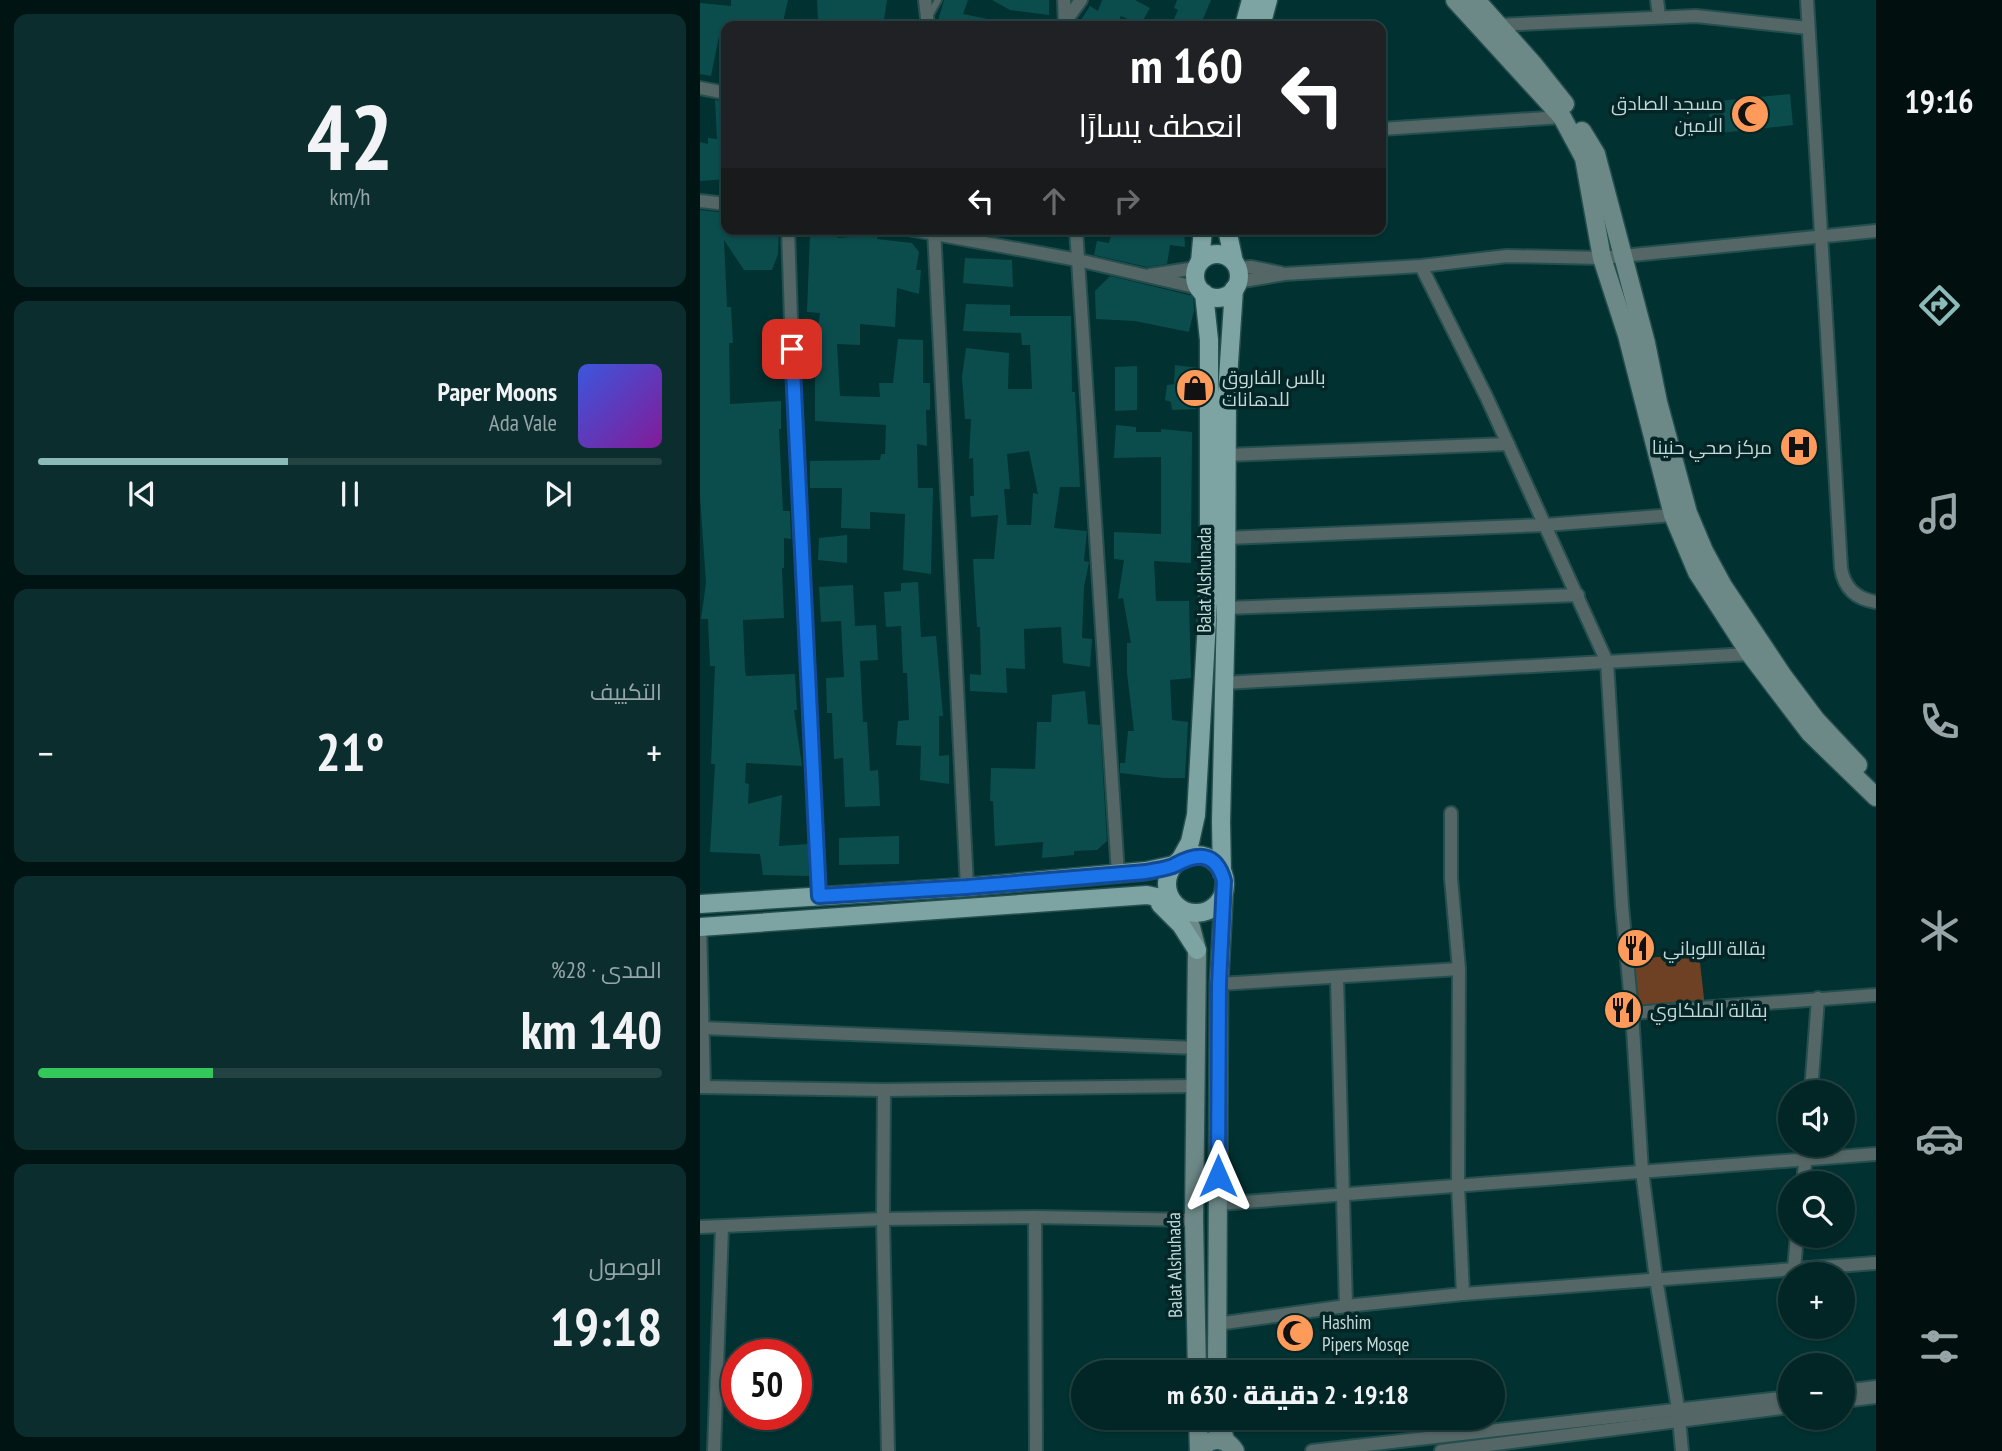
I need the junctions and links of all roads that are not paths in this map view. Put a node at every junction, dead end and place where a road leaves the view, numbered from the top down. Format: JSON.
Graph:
{"nodes":[{"id":1,"x":925,"y":0,"type":"edge"},
{"id":2,"x":939,"y":0,"type":"edge"},
{"id":3,"x":1064,"y":0,"type":"edge"},
{"id":4,"x":1081,"y":0,"type":"edge"},
{"id":5,"x":1251,"y":0,"type":"edge"},
{"id":6,"x":1268,"y":0,"type":"edge"},
{"id":7,"x":1455,"y":0,"type":"edge"},
{"id":8,"x":1476,"y":0,"type":"edge"},
{"id":9,"x":1657,"y":0,"type":"edge"},
{"id":10,"x":1808,"y":0,"type":"edge"},
{"id":11,"x":1659,"y":16,"type":"junction"},
{"id":12,"x":928,"y":21,"type":"edge"},
{"id":13,"x":928,"y":21,"type":"edge"},
{"id":14,"x":1065,"y":21,"type":"edge"},
{"id":15,"x":1067,"y":21,"type":"edge"},
{"id":16,"x":1245,"y":21,"type":"edge"},
{"id":17,"x":1262,"y":21,"type":"edge"},
{"id":18,"x":1499,"y":25,"type":"junction"},
{"id":19,"x":1808,"y":28,"type":"junction"},
{"id":20,"x":700,"y":88,"type":"edge"},
{"id":21,"x":721,"y":92,"type":"edge"},
{"id":22,"x":1562,"y":117,"type":"junction"},
{"id":23,"x":1386,"y":129,"type":"edge"},
{"id":24,"x":700,"y":201,"type":"edge"},
{"id":25,"x":721,"y":203,"type":"edge"},
{"id":26,"x":1876,"y":231,"type":"edge"},
{"id":27,"x":788,"y":235,"type":"edge"},
{"id":28,"x":934,"y":235,"type":"edge"},
{"id":29,"x":954,"y":235,"type":"edge"},
{"id":30,"x":1076,"y":235,"type":"edge"},
{"id":31,"x":1202,"y":235,"type":"edge"},
{"id":32,"x":1228,"y":235,"type":"edge"},
{"id":33,"x":1822,"y":236,"type":"junction"},
{"id":34,"x":1622,"y":255,"type":"junction"},
{"id":35,"x":1602,"y":258,"type":"junction"},
{"id":36,"x":1078,"y":260,"type":"junction"},
{"id":37,"x":1198,"y":265,"type":"junction"},
{"id":38,"x":1421,"y":265,"type":"junction"},
{"id":39,"x":1236,"y":275,"type":"junction"},
{"id":40,"x":1143,"y":276,"type":"junction"},
{"id":41,"x":1201,"y":291,"type":"junction"},
{"id":42,"x":1508,"y":444,"type":"junction"},
{"id":43,"x":1226,"y":455,"type":"junction"},
{"id":44,"x":1673,"y":516,"type":"junction"},
{"id":45,"x":1545,"y":525,"type":"junction"},
{"id":46,"x":1226,"y":538,"type":"junction"},
{"id":47,"x":1578,"y":595,"type":"junction"},
{"id":48,"x":1876,"y":602,"type":"edge"},
{"id":49,"x":1226,"y":608,"type":"junction"},
{"id":50,"x":1751,"y":654,"type":"junction"},
{"id":51,"x":1608,"y":662,"type":"junction"},
{"id":52,"x":1224,"y":683,"type":"junction"},
{"id":53,"x":1876,"y":782,"type":"edge"},
{"id":54,"x":1876,"y":797,"type":"edge"},
{"id":55,"x":1451,"y":813,"type":"dead end"},
{"id":56,"x":1193,"y":832,"type":"junction"},
{"id":57,"x":1221,"y":839,"type":"junction"},
{"id":58,"x":1177,"y":863,"type":"junction"},
{"id":59,"x":1146,"y":872,"type":"junction"},
{"id":60,"x":1118,"y":874,"type":"junction"},
{"id":61,"x":1223,"y":881,"type":"junction"},
{"id":62,"x":967,"y":887,"type":"junction"},
{"id":63,"x":1147,"y":895,"type":"junction"},
{"id":64,"x":819,"y":896,"type":"junction"},
{"id":65,"x":700,"y":904,"type":"edge"},
{"id":66,"x":1176,"y":904,"type":"junction"},
{"id":67,"x":700,"y":926,"type":"edge"},
{"id":68,"x":1197,"y":950,"type":"junction"},
{"id":69,"x":1459,"y":969,"type":"junction"},
{"id":70,"x":1337,"y":978,"type":"junction"},
{"id":71,"x":1219,"y":984,"type":"junction"},
{"id":72,"x":1876,"y":995,"type":"edge"},
{"id":73,"x":1818,"y":998,"type":"junction"},
{"id":74,"x":1632,"y":1013,"type":"junction"},
{"id":75,"x":702,"y":1028,"type":"junction"},
{"id":76,"x":1196,"y":1048,"type":"junction"},
{"id":77,"x":1812,"y":1080,"type":"edge"},
{"id":78,"x":1194,"y":1086,"type":"junction"},
{"id":79,"x":702,"y":1087,"type":"edge"},
{"id":80,"x":884,"y":1090,"type":"junction"},
{"id":81,"x":1876,"y":1154,"type":"edge"},
{"id":82,"x":1805,"y":1157,"type":"edge"},
{"id":83,"x":1805,"y":1160,"type":"junction"},
{"id":84,"x":1642,"y":1171,"type":"junction"},
{"id":85,"x":1804,"y":1171,"type":"edge"},
{"id":86,"x":1458,"y":1185,"type":"junction"},
{"id":87,"x":1343,"y":1195,"type":"junction"},
{"id":88,"x":1218,"y":1204,"type":"junction"},
{"id":89,"x":1035,"y":1217,"type":"junction"},
{"id":90,"x":883,"y":1219,"type":"junction"},
{"id":91,"x":1194,"y":1220,"type":"junction"},
{"id":92,"x":700,"y":1227,"type":"edge"},
{"id":93,"x":722,"y":1227,"type":"junction"},
{"id":94,"x":1876,"y":1263,"type":"edge"},
{"id":95,"x":1855,"y":1265,"type":"edge"},
{"id":96,"x":1778,"y":1270,"type":"edge"},
{"id":97,"x":1656,"y":1279,"type":"junction"},
{"id":98,"x":1464,"y":1294,"type":"junction"},
{"id":99,"x":1346,"y":1306,"type":"junction"},
{"id":100,"x":1217,"y":1324,"type":"junction"},
{"id":101,"x":1197,"y":1360,"type":"edge"},
{"id":102,"x":1217,"y":1360,"type":"edge"},
{"id":103,"x":1876,"y":1387,"type":"edge"},
{"id":104,"x":1855,"y":1390,"type":"edge"},
{"id":105,"x":1876,"y":1397,"type":"edge"},
{"id":106,"x":1778,"y":1399,"type":"edge"},
{"id":107,"x":1855,"y":1400,"type":"edge"},
{"id":108,"x":1778,"y":1408,"type":"edge"},
{"id":109,"x":1678,"y":1415,"type":"junction"},
{"id":110,"x":1198,"y":1430,"type":"edge"},
{"id":111,"x":1225,"y":1430,"type":"edge"},
{"id":112,"x":1234,"y":1447,"type":"edge"},
{"id":113,"x":1494,"y":1448,"type":"edge"},
{"id":114,"x":714,"y":1451,"type":"edge"},
{"id":115,"x":888,"y":1451,"type":"edge"},
{"id":116,"x":1036,"y":1451,"type":"edge"},
{"id":117,"x":1199,"y":1451,"type":"edge"},
{"id":118,"x":1312,"y":1451,"type":"edge"},
{"id":119,"x":1441,"y":1451,"type":"edge"},
{"id":120,"x":1682,"y":1451,"type":"edge"}],
"edges":[{"from":1,"to":12,"type":"street"},
{"from":2,"to":13,"type":"lane"},
{"from":3,"to":14,"type":"street"},
{"from":4,"to":15,"type":"street"},
{"from":5,"to":16,"type":"main road"},
{"from":6,"to":17,"type":"main road"},
{"from":7,"to":22,"type":"main road"},
{"from":8,"to":18,"type":"main road"},
{"from":9,"to":11,"type":"street"},
{"from":10,"to":19,"type":"street"},
{"from":11,"to":18,"type":"street"},
{"from":11,"to":19,"type":"street"},
{"from":18,"to":34,"type":"main road"},
{"from":19,"to":33,"type":"street"},
{"from":20,"to":21,"type":"street"},
{"from":22,"to":23,"type":"street"},
{"from":22,"to":35,"type":"main road"},
{"from":24,"to":25,"type":"street"},
{"from":26,"to":33,"type":"street"},
{"from":27,"to":64,"type":"street"},
{"from":28,"to":62,"type":"street"},
{"from":29,"to":36,"type":"street"},
{"from":30,"to":36,"type":"street"},
{"from":31,"to":37,"type":"main road"},
{"from":32,"to":39,"type":"main road","name":"Balat Alshuhada"},
{"from":33,"to":34,"type":"street"},
{"from":33,"to":48,"type":"street"},
{"from":34,"to":35,"type":"street"},
{"from":34,"to":53,"type":"main road"},
{"from":35,"to":38,"type":"street"},
{"from":35,"to":44,"type":"main road"},
{"from":36,"to":40,"type":"street"},
{"from":36,"to":60,"type":"street"},
{"from":37,"to":39,"type":"main road"},
{"from":37,"to":40,"type":"street"},
{"from":37,"to":41,"type":"main road"},
{"from":38,"to":39,"type":"street"},
{"from":38,"to":42,"type":"street"},
{"from":39,"to":41,"type":"main road"},
{"from":39,"to":43,"type":"main road","name":"Balat Alshuhada"},
{"from":40,"to":41,"type":"street"},
{"from":41,"to":56,"type":"main road","name":"Balat Alshuhada"},
{"from":42,"to":43,"type":"street"},
{"from":42,"to":45,"type":"street"},
{"from":43,"to":46,"type":"main road","name":"Balat Alshuhada"},
{"from":44,"to":45,"type":"street"},
{"from":44,"to":50,"type":"main road"},
{"from":45,"to":46,"type":"street"},
{"from":45,"to":47,"type":"street"},
{"from":46,"to":49,"type":"main road","name":"Balat Alshuhada"},
{"from":47,"to":49,"type":"street"},
{"from":47,"to":51,"type":"street"},
{"from":49,"to":52,"type":"main road","name":"Balat Alshuhada"},
{"from":50,"to":51,"type":"street"},
{"from":50,"to":54,"type":"main road"},
{"from":51,"to":52,"type":"street"},
{"from":51,"to":74,"type":"street"},
{"from":52,"to":57,"type":"main road","name":"Balat Alshuhada"},
{"from":55,"to":69,"type":"street"},
{"from":56,"to":57,"type":"main road"},
{"from":56,"to":58,"type":"main road","name":"Balat Alshuhada"},
{"from":57,"to":61,"type":"main road","name":"Balat Alshuhada"},
{"from":58,"to":59,"type":"main road"},
{"from":58,"to":61,"type":"main road"},
{"from":58,"to":66,"type":"main road"},
{"from":59,"to":60,"type":"main road"},
{"from":59,"to":63,"type":"main road"},
{"from":60,"to":62,"type":"main road"},
{"from":61,"to":66,"type":"main road"},
{"from":61,"to":71,"type":"main road","name":"Balat Alshuhada"},
{"from":62,"to":64,"type":"main road"},
{"from":63,"to":66,"type":"main road"},
{"from":63,"to":67,"type":"main road"},
{"from":63,"to":68,"type":"main road"},
{"from":64,"to":65,"type":"main road"},
{"from":66,"to":68,"type":"main road","name":"Balat Alshuhada"},
{"from":67,"to":75,"type":"street"},
{"from":68,"to":76,"type":"main road","name":"Balat Alshuhada"},
{"from":69,"to":70,"type":"street"},
{"from":69,"to":86,"type":"street"},
{"from":70,"to":71,"type":"street"},
{"from":70,"to":87,"type":"street"},
{"from":71,"to":88,"type":"main road","name":"Balat Alshuhada"},
{"from":72,"to":73,"type":"street"},
{"from":73,"to":74,"type":"street"},
{"from":73,"to":77,"type":"street"},
{"from":74,"to":84,"type":"street"},
{"from":75,"to":76,"type":"street"},
{"from":75,"to":79,"type":"street"},
{"from":76,"to":78,"type":"main road","name":"Balat Alshuhada"},
{"from":78,"to":80,"type":"street"},
{"from":78,"to":91,"type":"main road","name":"Balat Alshuhada"},
{"from":79,"to":80,"type":"street"},
{"from":80,"to":90,"type":"street"},
{"from":81,"to":83,"type":"street"},
{"from":82,"to":83,"type":"street"},
{"from":83,"to":84,"type":"street"},
{"from":83,"to":85,"type":"street"},
{"from":84,"to":86,"type":"street"},
{"from":84,"to":97,"type":"street"},
{"from":86,"to":87,"type":"street"},
{"from":86,"to":98,"type":"street"},
{"from":87,"to":88,"type":"street"},
{"from":87,"to":99,"type":"street"},
{"from":88,"to":100,"type":"main road","name":"Balat Alshuhada"},
{"from":89,"to":90,"type":"street"},
{"from":89,"to":91,"type":"street"},
{"from":89,"to":116,"type":"street"},
{"from":90,"to":93,"type":"street"},
{"from":90,"to":115,"type":"street"},
{"from":91,"to":101,"type":"main road","name":"Balat Alshuhada"},
{"from":92,"to":93,"type":"street"},
{"from":93,"to":114,"type":"street"},
{"from":94,"to":95,"type":"street"},
{"from":96,"to":97,"type":"street"},
{"from":97,"to":98,"type":"street"},
{"from":97,"to":109,"type":"street"},
{"from":98,"to":99,"type":"street"},
{"from":99,"to":100,"type":"street"},
{"from":100,"to":102,"type":"main road","name":"Balat Alshuhada"},
{"from":103,"to":104,"type":"street"},
{"from":105,"to":107,"type":"street"},
{"from":106,"to":109,"type":"street"},
{"from":108,"to":109,"type":"street"},
{"from":109,"to":113,"type":"street"},
{"from":109,"to":118,"type":"street"},
{"from":109,"to":120,"type":"street"},
{"from":110,"to":117,"type":"main road"},
{"from":111,"to":112,"type":"main road"},
{"from":112,"to":117,"type":"main road"},
{"from":113,"to":119,"type":"street"}]}
